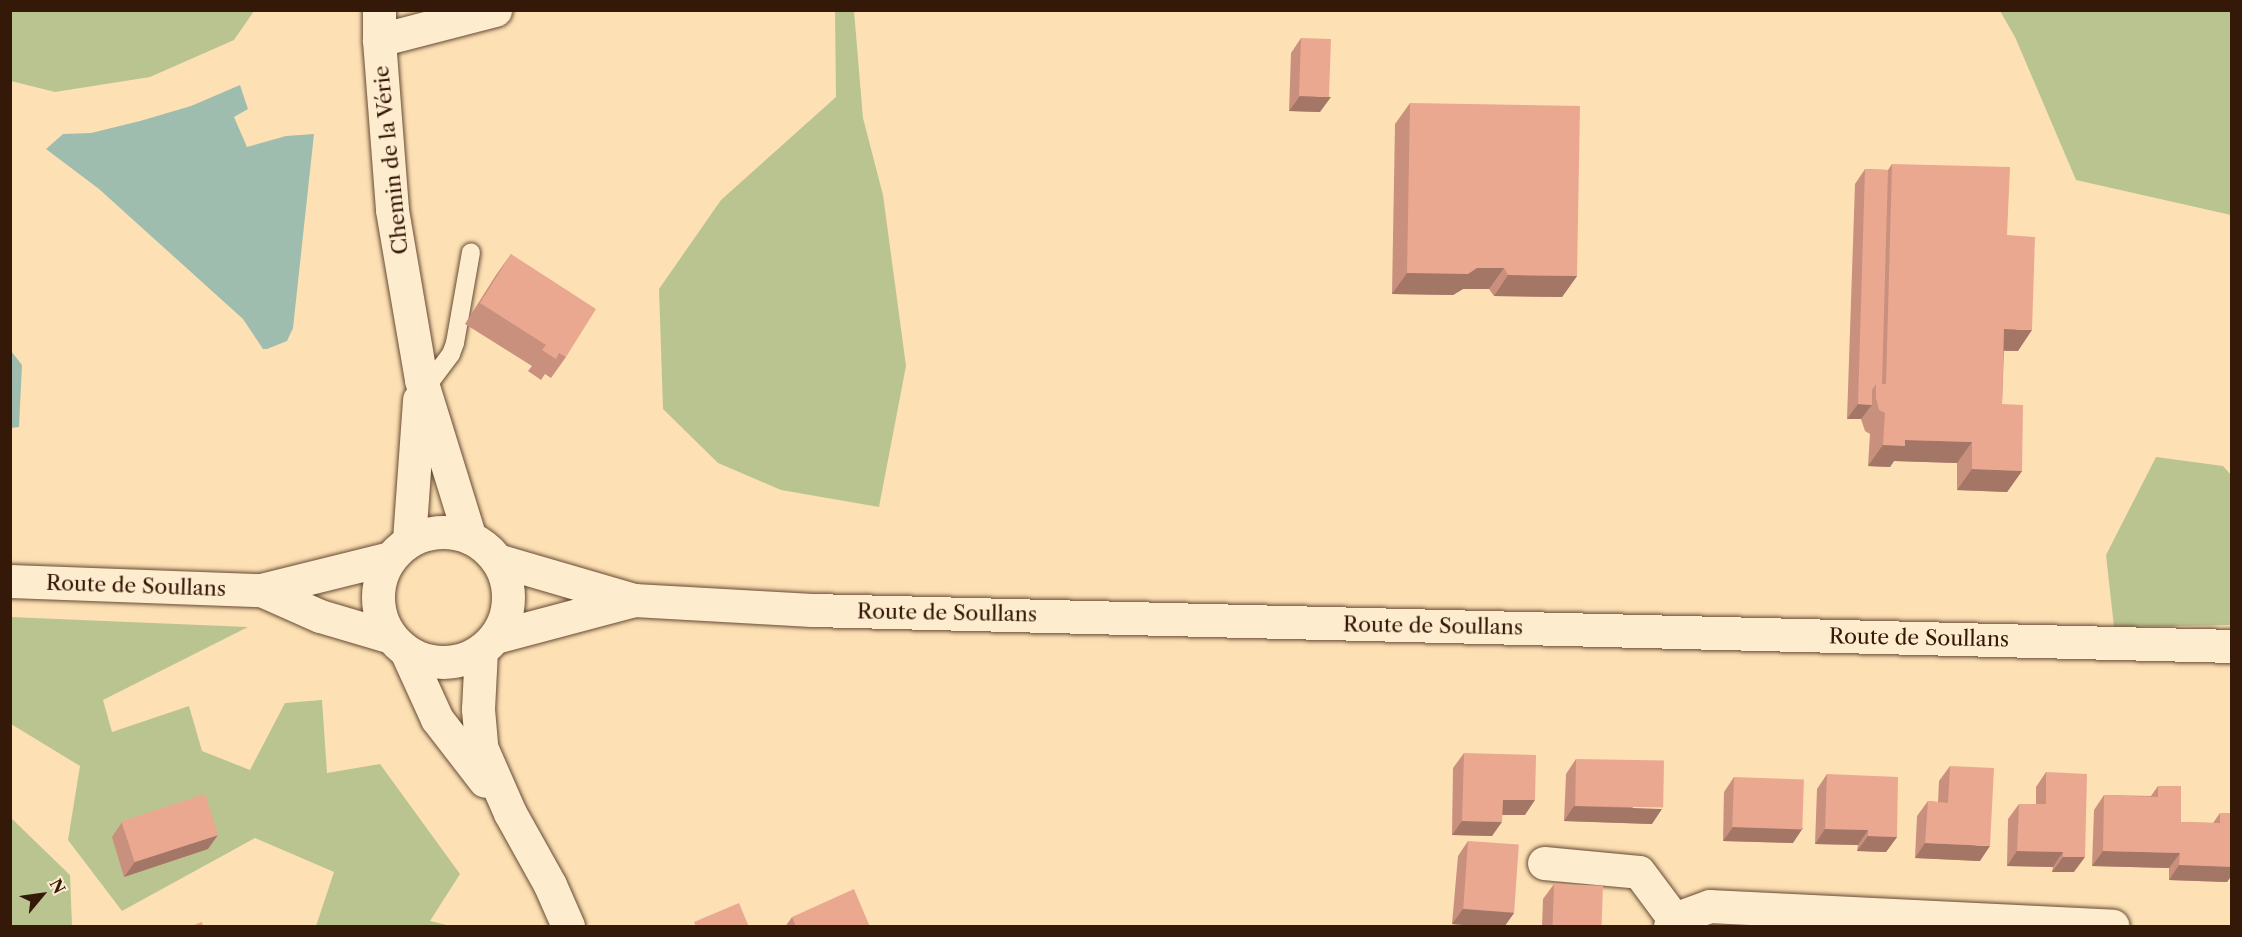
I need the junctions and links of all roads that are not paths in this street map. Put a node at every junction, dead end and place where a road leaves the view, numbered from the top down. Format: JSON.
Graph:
{"nodes":[{"id":1,"x":495,"y":10,"type":"edge"},
{"id":2,"x":379,"y":25,"type":"edge"},
{"id":3,"x":471,"y":252,"type":"dead end"},
{"id":4,"x":422,"y":385,"type":"junction"},
{"id":5,"x":470,"y":538,"type":"junction"},
{"id":6,"x":399,"y":549,"type":"junction"},
{"id":7,"x":498,"y":560,"type":"junction"},
{"id":8,"x":10,"y":582,"type":"edge"},
{"id":9,"x":261,"y":590,"type":"junction"},
{"id":10,"x":634,"y":600,"type":"junction"},
{"id":11,"x":488,"y":643,"type":"junction"},
{"id":12,"x":399,"y":644,"type":"junction"},
{"id":13,"x":2232,"y":646,"type":"edge"},
{"id":14,"x":510,"y":813,"type":"junction"},
{"id":15,"x":1544,"y":863,"type":"dead end"},
{"id":16,"x":1672,"y":922,"type":"edge"},
{"id":17,"x":2047,"y":925,"type":"edge"},
{"id":18,"x":568,"y":927,"type":"edge"},
{"id":19,"x":2113,"y":927,"type":"edge"}],
"edges":[{"from":1,"to":2,"type":"main road"},
{"from":2,"to":4,"type":"main road","name":"Chemin de la Vérie"},
{"from":3,"to":4,"type":"lane"},
{"from":4,"to":5,"type":"main road","name":"Chemin de la Vérie"},
{"from":4,"to":6,"type":"main road","name":"Chemin de la Vérie"},
{"from":5,"to":6,"type":"main road"},
{"from":5,"to":7,"type":"main road"},
{"from":6,"to":9,"type":"main road","name":"Route de Soullans"},
{"from":6,"to":12,"type":"main road"},
{"from":7,"to":10,"type":"main road","name":"Route de Soullans"},
{"from":7,"to":11,"type":"main road"},
{"from":8,"to":9,"type":"main road","name":"Route de Soullans"},
{"from":9,"to":12,"type":"main road","name":"Route de Soullans"},
{"from":10,"to":11,"type":"main road","name":"Route de Soullans"},
{"from":10,"to":13,"type":"main road","name":"Route de Soullans"},
{"from":11,"to":12,"type":"main road"},
{"from":11,"to":14,"type":"main road"},
{"from":12,"to":14,"type":"main road"},
{"from":14,"to":18,"type":"main road"},
{"from":15,"to":16,"type":"main road"},
{"from":16,"to":17,"type":"main road"},
{"from":17,"to":19,"type":"main road"}]}
